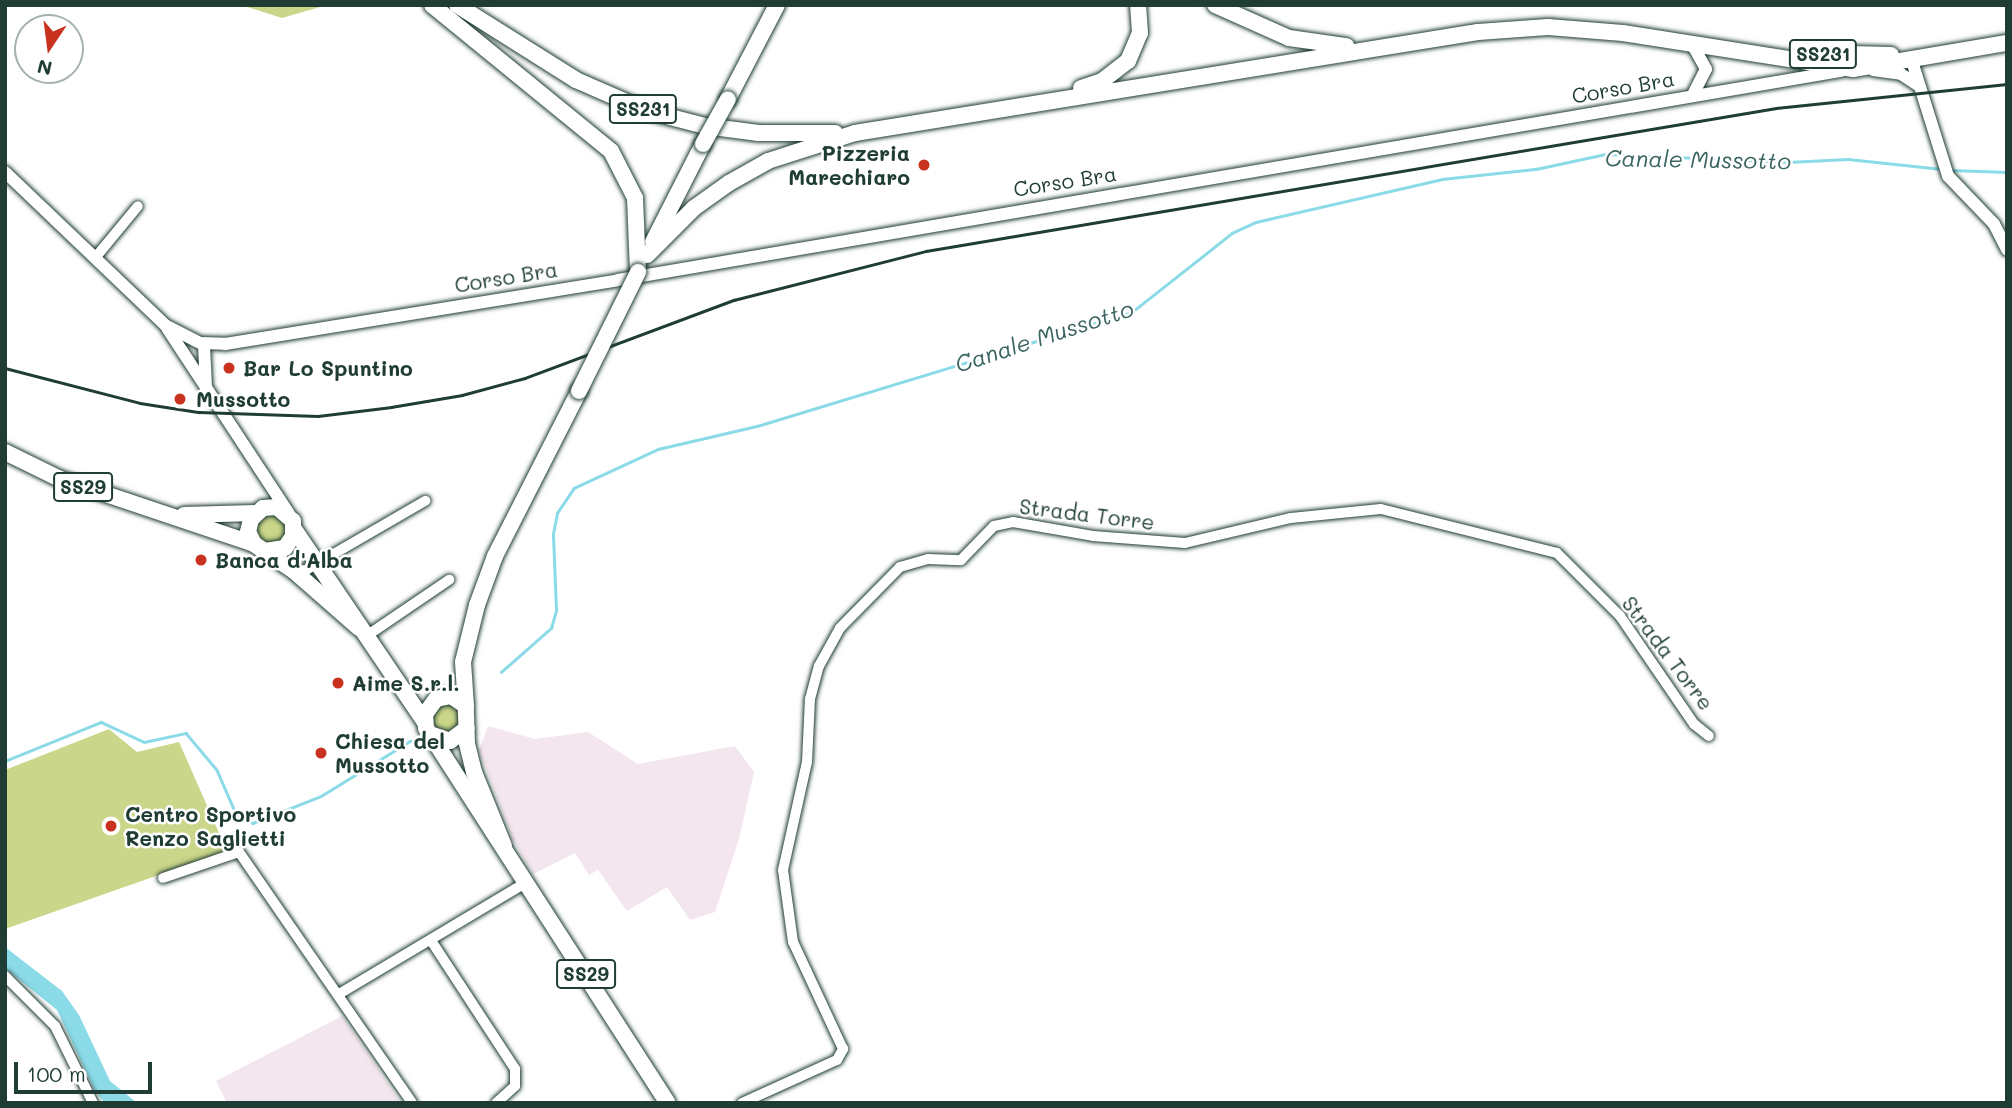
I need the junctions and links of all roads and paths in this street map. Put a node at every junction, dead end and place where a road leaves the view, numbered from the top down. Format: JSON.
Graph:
{"nodes":[{"id":1,"x":432,"y":5,"type":"edge"},
{"id":2,"x":457,"y":5,"type":"edge"},
{"id":3,"x":778,"y":5,"type":"edge"},
{"id":4,"x":1138,"y":5,"type":"edge"},
{"id":5,"x":1215,"y":5,"type":"edge"},
{"id":6,"x":1691,"y":42,"type":"junction"},
{"id":7,"x":2007,"y":43,"type":"edge"},
{"id":8,"x":1380,"y":47,"type":"junction"},
{"id":9,"x":1735,"y":48,"type":"junction"},
{"id":10,"x":1911,"y":58,"type":"junction"},
{"id":11,"x":1853,"y":69,"type":"junction"},
{"id":12,"x":1918,"y":85,"type":"junction"},
{"id":13,"x":1692,"y":96,"type":"junction"},
{"id":14,"x":965,"y":115,"type":"junction"},
{"id":15,"x":855,"y":132,"type":"junction"},
{"id":16,"x":6,"y":174,"type":"edge"},
{"id":17,"x":138,"y":206,"type":"dead end"},
{"id":18,"x":2007,"y":250,"type":"edge"},
{"id":19,"x":95,"y":258,"type":"junction"},
{"id":20,"x":641,"y":261,"type":"junction"},
{"id":21,"x":197,"y":353,"type":"junction"},
{"id":22,"x":5,"y":452,"type":"edge"},
{"id":23,"x":268,"y":484,"type":"junction"},
{"id":24,"x":425,"y":501,"type":"dead end"},
{"id":25,"x":259,"y":511,"type":"junction"},
{"id":26,"x":207,"y":521,"type":"junction"},
{"id":27,"x":292,"y":522,"type":"junction"},
{"id":28,"x":259,"y":548,"type":"junction"},
{"id":29,"x":317,"y":560,"type":"junction"},
{"id":30,"x":294,"y":571,"type":"junction"},
{"id":31,"x":449,"y":580,"type":"dead end"},
{"id":32,"x":362,"y":632,"type":"junction"},
{"id":33,"x":463,"y":662,"type":"junction"},
{"id":34,"x":400,"y":688,"type":"junction"},
{"id":35,"x":440,"y":697,"type":"junction"},
{"id":36,"x":466,"y":706,"type":"junction"},
{"id":37,"x":427,"y":727,"type":"junction"},
{"id":38,"x":467,"y":728,"type":"junction"},
{"id":39,"x":1709,"y":736,"type":"dead end"},
{"id":40,"x":504,"y":846,"type":"junction"},
{"id":41,"x":163,"y":878,"type":"dead end"},
{"id":42,"x":527,"y":882,"type":"junction"},
{"id":43,"x":432,"y":942,"type":"junction"},
{"id":44,"x":5,"y":976,"type":"edge"},
{"id":45,"x":340,"y":994,"type":"junction"},
{"id":46,"x":93,"y":1103,"type":"edge"},
{"id":47,"x":412,"y":1103,"type":"edge"},
{"id":48,"x":496,"y":1103,"type":"edge"},
{"id":49,"x":668,"y":1103,"type":"edge"},
{"id":50,"x":742,"y":1103,"type":"edge"}],
"edges":[{"from":1,"to":20,"type":"main road"},
{"from":2,"to":15,"type":"main road","number":"SS231"},
{"from":3,"to":20,"type":"main road","bridge":true},
{"from":4,"to":14,"type":"main road"},
{"from":5,"to":8,"type":"main road"},
{"from":6,"to":8,"type":"main road","number":"SS231"},
{"from":6,"to":9,"type":"main road","number":"SS231"},
{"from":6,"to":13,"type":"street"},
{"from":7,"to":10,"type":"main road","number":"SS231"},
{"from":8,"to":14,"type":"main road","number":"SS231"},
{"from":9,"to":10,"type":"main road","number":"SS231"},
{"from":9,"to":11,"type":"main road","number":"SS231"},
{"from":10,"to":11,"type":"main road","name":"Corso Bra","number":"SS231"},
{"from":10,"to":12,"type":"street"},
{"from":11,"to":12,"type":"street"},
{"from":11,"to":13,"type":"street","name":"Corso Bra"},
{"from":12,"to":18,"type":"street"},
{"from":13,"to":21,"type":"street","name":"Corso Bra"},
{"from":14,"to":15,"type":"main road","number":"SS231"},
{"from":15,"to":20,"type":"main road"},
{"from":16,"to":19,"type":"street"},
{"from":17,"to":19,"type":"street"},
{"from":19,"to":21,"type":"street"},
{"from":20,"to":33,"type":"main road","bridge":true},
{"from":21,"to":23,"type":"street"},
{"from":22,"to":26,"type":"main road","number":"SS29"},
{"from":23,"to":25,"type":"street"},
{"from":23,"to":27,"type":"street"},
{"from":24,"to":29,"type":"street"},
{"from":25,"to":26,"type":"main road","number":"SS29"},
{"from":25,"to":27,"type":"main road"},
{"from":25,"to":28,"type":"main road"},
{"from":26,"to":28,"type":"main road","number":"SS29"},
{"from":27,"to":28,"type":"main road"},
{"from":27,"to":29,"type":"main road","number":"SS29"},
{"from":28,"to":30,"type":"main road","number":"SS29"},
{"from":29,"to":30,"type":"street"},
{"from":29,"to":32,"type":"main road","number":"SS29"},
{"from":30,"to":32,"type":"main road","number":"SS29"},
{"from":31,"to":32,"type":"street"},
{"from":32,"to":34,"type":"main road","number":"SS29"},
{"from":33,"to":35,"type":"main road"},
{"from":33,"to":36,"type":"main road"},
{"from":34,"to":35,"type":"main road"},
{"from":34,"to":37,"type":"main road","number":"SS29"},
{"from":35,"to":36,"type":"main road"},
{"from":35,"to":37,"type":"main road"},
{"from":36,"to":38,"type":"main road"},
{"from":37,"to":38,"type":"main road"},
{"from":37,"to":40,"type":"main road","number":"SS29"},
{"from":38,"to":40,"type":"main road","number":"SS29"},
{"from":39,"to":50,"type":"street","name":"Strada Torre"},
{"from":40,"to":42,"type":"main road","number":"SS29"},
{"from":41,"to":45,"type":"street"},
{"from":42,"to":43,"type":"street"},
{"from":42,"to":49,"type":"main road","number":"SS29"},
{"from":43,"to":45,"type":"street"},
{"from":43,"to":48,"type":"street"},
{"from":44,"to":46,"type":"street"},
{"from":45,"to":47,"type":"street"}]}
